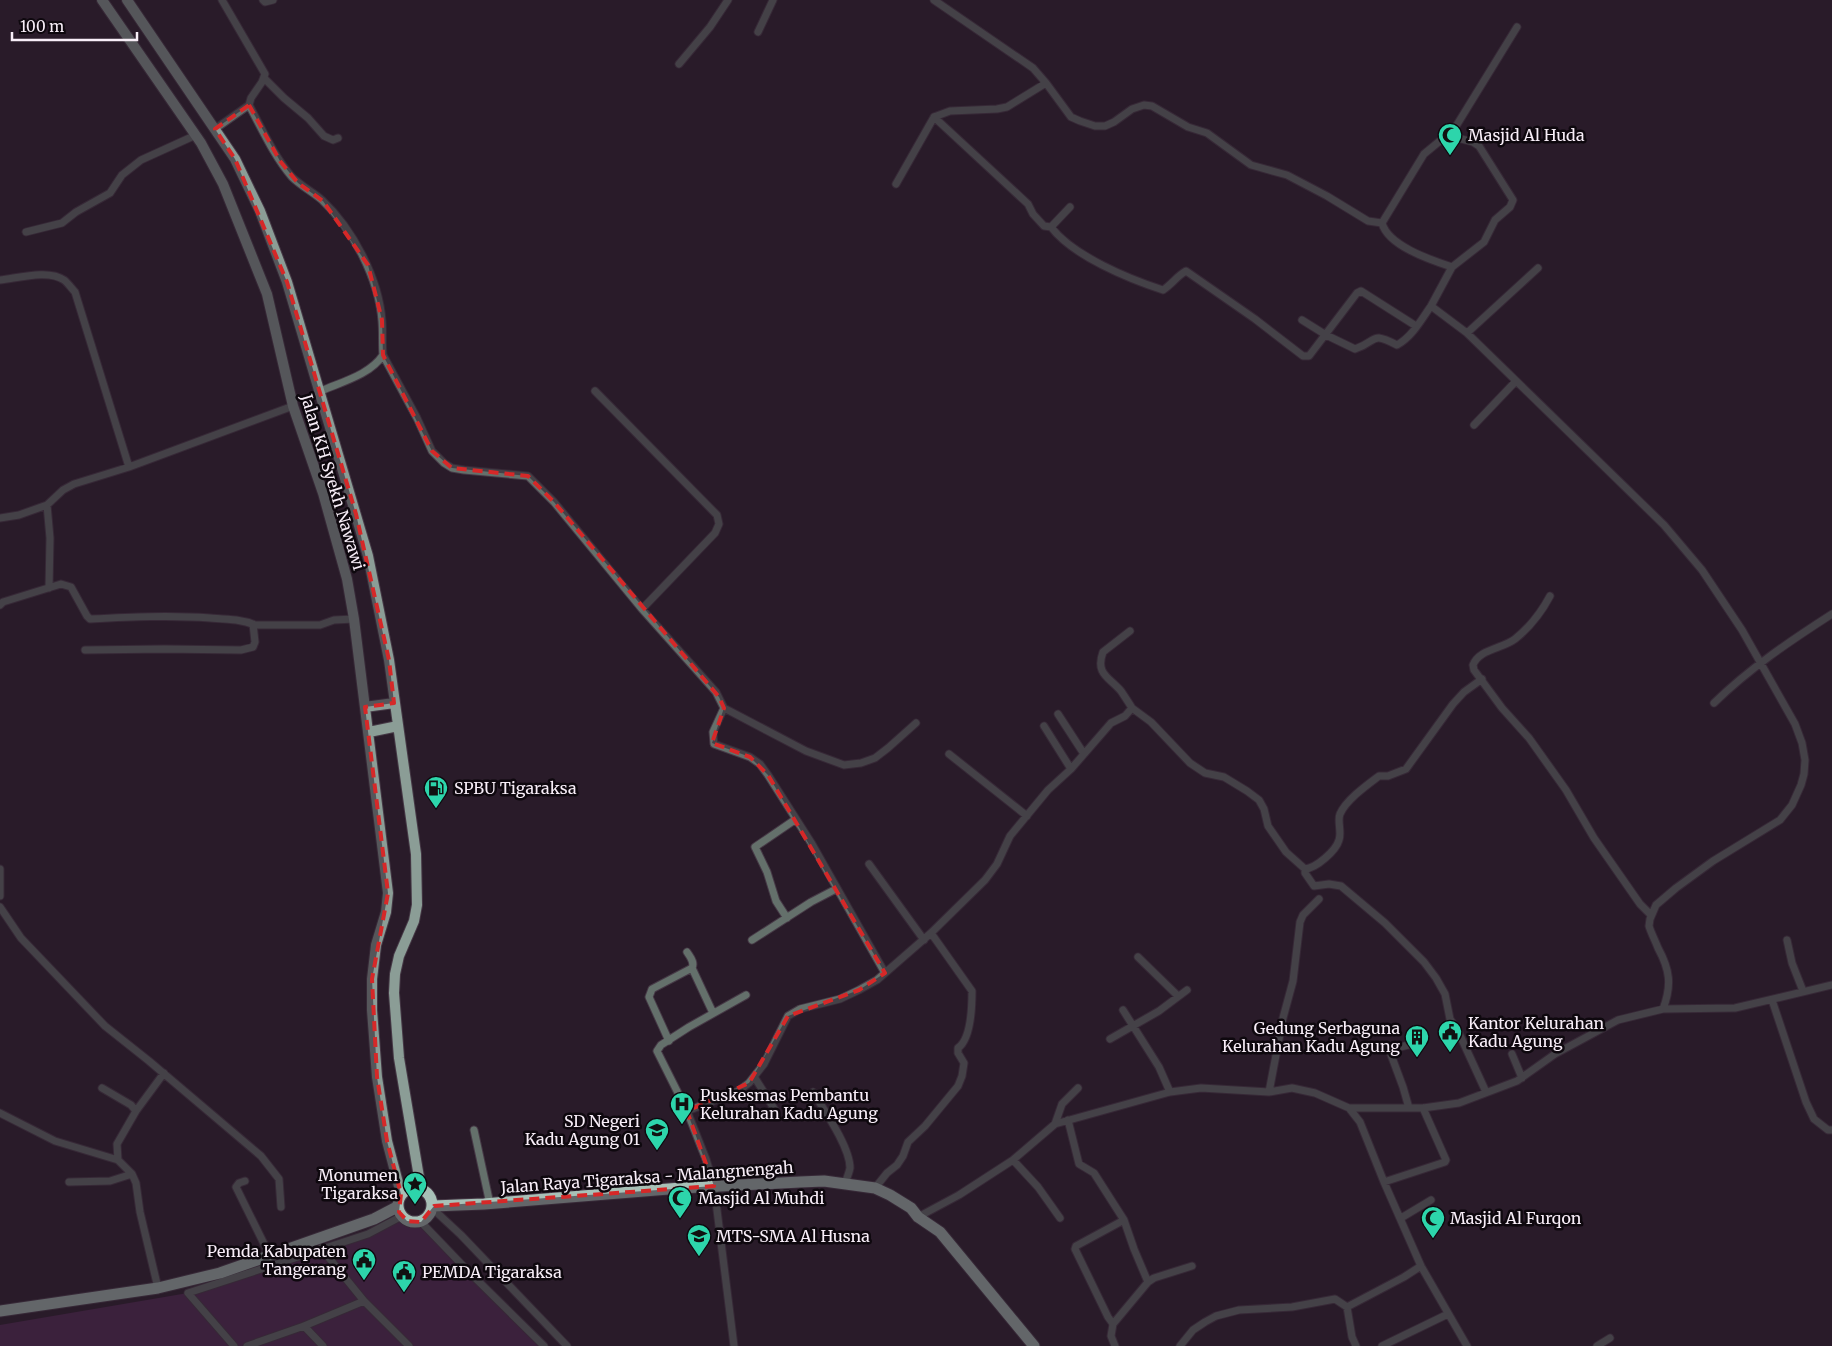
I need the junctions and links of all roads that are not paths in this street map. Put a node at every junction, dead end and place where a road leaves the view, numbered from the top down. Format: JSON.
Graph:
{"nodes":[{"id":1,"x":102,"y":0,"type":"edge"},
{"id":2,"x":127,"y":0,"type":"edge"},
{"id":3,"x":222,"y":0,"type":"edge"},
{"id":4,"x":263,"y":0,"type":"edge"},
{"id":5,"x":273,"y":0,"type":"edge"},
{"id":6,"x":728,"y":0,"type":"edge"},
{"id":7,"x":773,"y":0,"type":"edge"},
{"id":8,"x":934,"y":0,"type":"edge"},
{"id":9,"x":1518,"y":27,"type":"dead end"},
{"id":10,"x":758,"y":32,"type":"dead end"},
{"id":11,"x":679,"y":64,"type":"dead end"},
{"id":12,"x":264,"y":78,"type":"junction"},
{"id":13,"x":1046,"y":83,"type":"junction"},
{"id":14,"x":249,"y":105,"type":"junction"},
{"id":15,"x":934,"y":117,"type":"junction"},
{"id":16,"x":215,"y":129,"type":"junction"},
{"id":17,"x":196,"y":135,"type":"junction"},
{"id":18,"x":1450,"y":136,"type":"junction"},
{"id":19,"x":338,"y":138,"type":"dead end"},
{"id":20,"x":896,"y":184,"type":"dead end"},
{"id":21,"x":1070,"y":207,"type":"dead end"},
{"id":22,"x":1382,"y":223,"type":"junction"},
{"id":23,"x":1051,"y":227,"type":"junction"},
{"id":24,"x":26,"y":232,"type":"dead end"},
{"id":25,"x":1452,"y":268,"type":"junction"},
{"id":26,"x":1538,"y":268,"type":"dead end"},
{"id":27,"x":0,"y":280,"type":"edge"},
{"id":28,"x":1431,"y":306,"type":"junction"},
{"id":29,"x":1302,"y":320,"type":"dead end"},
{"id":30,"x":1416,"y":326,"type":"junction"},
{"id":31,"x":1467,"y":334,"type":"junction"},
{"id":32,"x":1326,"y":335,"type":"junction"},
{"id":33,"x":383,"y":355,"type":"junction"},
{"id":34,"x":1516,"y":381,"type":"junction"},
{"id":35,"x":321,"y":391,"type":"junction"},
{"id":36,"x":595,"y":391,"type":"dead end"},
{"id":37,"x":293,"y":406,"type":"junction"},
{"id":38,"x":1474,"y":425,"type":"dead end"},
{"id":39,"x":129,"y":467,"type":"junction"},
{"id":40,"x":47,"y":505,"type":"junction"},
{"id":41,"x":0,"y":518,"type":"edge"},
{"id":42,"x":50,"y":588,"type":"junction"},
{"id":43,"x":1550,"y":596,"type":"dead end"},
{"id":44,"x":0,"y":605,"type":"edge"},
{"id":45,"x":642,"y":609,"type":"junction"},
{"id":46,"x":1832,"y":614,"type":"edge"},
{"id":47,"x":354,"y":619,"type":"junction"},
{"id":48,"x":253,"y":624,"type":"junction"},
{"id":49,"x":1130,"y":631,"type":"dead end"},
{"id":50,"x":85,"y":650,"type":"dead end"},
{"id":51,"x":1762,"y":662,"type":"junction"},
{"id":52,"x":1482,"y":679,"type":"junction"},
{"id":53,"x":394,"y":703,"type":"junction"},
{"id":54,"x":1714,"y":703,"type":"dead end"},
{"id":55,"x":365,"y":707,"type":"junction"},
{"id":56,"x":724,"y":708,"type":"junction"},
{"id":57,"x":1132,"y":708,"type":"junction"},
{"id":58,"x":1058,"y":714,"type":"dead end"},
{"id":59,"x":916,"y":723,"type":"dead end"},
{"id":60,"x":398,"y":726,"type":"junction"},
{"id":61,"x":1044,"y":726,"type":"dead end"},
{"id":62,"x":369,"y":732,"type":"junction"},
{"id":63,"x":949,"y":754,"type":"dead end"},
{"id":64,"x":1084,"y":754,"type":"junction"},
{"id":65,"x":1071,"y":769,"type":"junction"},
{"id":66,"x":1027,"y":816,"type":"junction"},
{"id":67,"x":796,"y":819,"type":"junction"},
{"id":68,"x":869,"y":864,"type":"dead end"},
{"id":69,"x":0,"y":869,"type":"edge"},
{"id":70,"x":1305,"y":869,"type":"junction"},
{"id":71,"x":836,"y":889,"type":"junction"},
{"id":72,"x":0,"y":896,"type":"edge"},
{"id":73,"x":1319,"y":898,"type":"dead end"},
{"id":74,"x":0,"y":907,"type":"edge"},
{"id":75,"x":1651,"y":915,"type":"junction"},
{"id":76,"x":787,"y":918,"type":"junction"},
{"id":77,"x":931,"y":933,"type":"junction"},
{"id":78,"x":752,"y":940,"type":"dead end"},
{"id":79,"x":924,"y":940,"type":"junction"},
{"id":80,"x":1787,"y":940,"type":"dead end"},
{"id":81,"x":686,"y":952,"type":"dead end"},
{"id":82,"x":1138,"y":957,"type":"dead end"},
{"id":83,"x":692,"y":968,"type":"junction"},
{"id":84,"x":885,"y":973,"type":"junction"},
{"id":85,"x":1832,"y":985,"type":"edge"},
{"id":86,"x":1186,"y":990,"type":"dead end"},
{"id":87,"x":1802,"y":991,"type":"junction"},
{"id":88,"x":746,"y":995,"type":"dead end"},
{"id":89,"x":1178,"y":996,"type":"junction"},
{"id":90,"x":1772,"y":1000,"type":"junction"},
{"id":91,"x":1663,"y":1009,"type":"junction"},
{"id":92,"x":1123,"y":1010,"type":"dead end"},
{"id":93,"x":713,"y":1013,"type":"junction"},
{"id":94,"x":1133,"y":1025,"type":"junction"},
{"id":95,"x":1110,"y":1039,"type":"dead end"},
{"id":96,"x":669,"y":1041,"type":"junction"},
{"id":97,"x":1421,"y":1042,"type":"dead end"},
{"id":98,"x":1512,"y":1054,"type":"dead end"},
{"id":99,"x":164,"y":1073,"type":"junction"},
{"id":100,"x":755,"y":1078,"type":"junction"},
{"id":101,"x":1522,"y":1078,"type":"junction"},
{"id":102,"x":102,"y":1088,"type":"dead end"},
{"id":103,"x":1078,"y":1088,"type":"dead end"},
{"id":104,"x":813,"y":1092,"type":"dead end"},
{"id":105,"x":1170,"y":1092,"type":"junction"},
{"id":106,"x":1269,"y":1092,"type":"junction"},
{"id":107,"x":1486,"y":1092,"type":"junction"},
{"id":108,"x":1350,"y":1108,"type":"junction"},
{"id":109,"x":1409,"y":1108,"type":"junction"},
{"id":110,"x":1423,"y":1108,"type":"junction"},
{"id":111,"x":776,"y":1110,"type":"dead end"},
{"id":112,"x":136,"y":1111,"type":"junction"},
{"id":113,"x":687,"y":1111,"type":"junction"},
{"id":114,"x":0,"y":1113,"type":"edge"},
{"id":115,"x":1068,"y":1120,"type":"junction"},
{"id":116,"x":1055,"y":1124,"type":"junction"},
{"id":117,"x":474,"y":1130,"type":"dead end"},
{"id":118,"x":1832,"y":1130,"type":"edge"},
{"id":119,"x":118,"y":1160,"type":"junction"},
{"id":120,"x":1013,"y":1160,"type":"junction"},
{"id":121,"x":132,"y":1174,"type":"junction"},
{"id":122,"x":245,"y":1181,"type":"dead end"},
{"id":123,"x":69,"y":1182,"type":"dead end"},
{"id":124,"x":1384,"y":1182,"type":"junction"},
{"id":125,"x":845,"y":1183,"type":"junction"},
{"id":126,"x":714,"y":1186,"type":"junction"},
{"id":127,"x":875,"y":1188,"type":"junction"},
{"id":128,"x":421,"y":1189,"type":"junction"},
{"id":129,"x":401,"y":1194,"type":"junction"},
{"id":130,"x":1430,"y":1200,"type":"dead end"},
{"id":131,"x":490,"y":1204,"type":"junction"},
{"id":132,"x":281,"y":1207,"type":"dead end"},
{"id":133,"x":433,"y":1207,"type":"junction"},
{"id":134,"x":399,"y":1212,"type":"junction"},
{"id":135,"x":918,"y":1217,"type":"junction"},
{"id":136,"x":1060,"y":1218,"type":"dead end"},
{"id":137,"x":1400,"y":1218,"type":"junction"},
{"id":138,"x":1124,"y":1220,"type":"junction"},
{"id":139,"x":421,"y":1222,"type":"junction"},
{"id":140,"x":321,"y":1248,"type":"junction"},
{"id":141,"x":270,"y":1256,"type":"junction"},
{"id":142,"x":1192,"y":1266,"type":"dead end"},
{"id":143,"x":1421,"y":1266,"type":"junction"},
{"id":144,"x":1148,"y":1282,"type":"junction"},
{"id":145,"x":158,"y":1288,"type":"junction"},
{"id":146,"x":364,"y":1301,"type":"junction"},
{"id":147,"x":1348,"y":1307,"type":"junction"},
{"id":148,"x":0,"y":1311,"type":"edge"},
{"id":149,"x":1448,"y":1314,"type":"junction"},
{"id":150,"x":1113,"y":1324,"type":"junction"},
{"id":151,"x":304,"y":1326,"type":"junction"},
{"id":152,"x":1610,"y":1338,"type":"dead end"},
{"id":153,"x":234,"y":1346,"type":"edge"},
{"id":154,"x":246,"y":1346,"type":"edge"},
{"id":155,"x":323,"y":1346,"type":"edge"},
{"id":156,"x":409,"y":1346,"type":"edge"},
{"id":157,"x":544,"y":1346,"type":"edge"},
{"id":158,"x":567,"y":1346,"type":"edge"},
{"id":159,"x":734,"y":1346,"type":"edge"},
{"id":160,"x":1034,"y":1346,"type":"edge"},
{"id":161,"x":1115,"y":1346,"type":"edge"},
{"id":162,"x":1180,"y":1346,"type":"edge"},
{"id":163,"x":1356,"y":1346,"type":"edge"},
{"id":164,"x":1382,"y":1346,"type":"edge"},
{"id":165,"x":1467,"y":1346,"type":"edge"},
{"id":166,"x":1597,"y":1346,"type":"edge"}],
"edges":[{"from":1,"to":17,"type":"main road","name":"Jalan KH Syekh Nawawi"},
{"from":2,"to":16,"type":"main road","name":"Jalan KH Syekh Nawawi"},
{"from":3,"to":12,"type":"street"},
{"from":4,"to":5,"type":"street"},
{"from":6,"to":11,"type":"street"},
{"from":7,"to":10,"type":"street"},
{"from":8,"to":13,"type":"street"},
{"from":9,"to":18,"type":"street"},
{"from":12,"to":14,"type":"street"},
{"from":12,"to":19,"type":"street"},
{"from":13,"to":15,"type":"street"},
{"from":13,"to":22,"type":"street"},
{"from":14,"to":16,"type":"street"},
{"from":14,"to":33,"type":"street"},
{"from":15,"to":20,"type":"street"},
{"from":15,"to":23,"type":"street"},
{"from":16,"to":35,"type":"main road","name":"Jalan KH Syekh Nawawi"},
{"from":17,"to":24,"type":"street"},
{"from":17,"to":37,"type":"main road","name":"Jalan KH Syekh Nawawi"},
{"from":18,"to":22,"type":"street"},
{"from":18,"to":25,"type":"street"},
{"from":21,"to":23,"type":"street"},
{"from":22,"to":25,"type":"street"},
{"from":23,"to":32,"type":"street"},
{"from":25,"to":28,"type":"street"},
{"from":26,"to":31,"type":"street"},
{"from":27,"to":39,"type":"street"},
{"from":28,"to":30,"type":"street"},
{"from":28,"to":31,"type":"street"},
{"from":29,"to":32,"type":"street"},
{"from":30,"to":32,"type":"street"},
{"from":30,"to":32,"type":"street"},
{"from":31,"to":34,"type":"street"},
{"from":33,"to":35,"type":"street"},
{"from":33,"to":45,"type":"street"},
{"from":34,"to":38,"type":"street"},
{"from":34,"to":51,"type":"street"},
{"from":35,"to":53,"type":"main road","name":"Jalan KH Syekh Nawawi"},
{"from":36,"to":45,"type":"street"},
{"from":37,"to":39,"type":"street"},
{"from":37,"to":47,"type":"main road","name":"Jalan KH Syekh Nawawi"},
{"from":39,"to":40,"type":"street"},
{"from":40,"to":41,"type":"street"},
{"from":40,"to":42,"type":"street"},
{"from":42,"to":44,"type":"street"},
{"from":42,"to":48,"type":"street"},
{"from":43,"to":52,"type":"street"},
{"from":45,"to":56,"type":"street"},
{"from":46,"to":51,"type":"street"},
{"from":47,"to":48,"type":"street"},
{"from":47,"to":55,"type":"main road","name":"Jalan KH Syekh Nawawi"},
{"from":48,"to":50,"type":"street"},
{"from":49,"to":57,"type":"street"},
{"from":51,"to":54,"type":"street"},
{"from":51,"to":75,"type":"street"},
{"from":52,"to":70,"type":"street"},
{"from":52,"to":75,"type":"street"},
{"from":53,"to":55,"type":"main road"},
{"from":53,"to":60,"type":"main road","name":"Jalan KH Syekh Nawawi"},
{"from":55,"to":62,"type":"main road","name":"Jalan KH Syekh Nawawi"},
{"from":56,"to":59,"type":"street"},
{"from":56,"to":67,"type":"street"},
{"from":57,"to":64,"type":"street"},
{"from":57,"to":70,"type":"street"},
{"from":58,"to":64,"type":"street"},
{"from":60,"to":62,"type":"main road"},
{"from":60,"to":128,"type":"main road","name":"Jalan KH Syekh Nawawi"},
{"from":61,"to":65,"type":"street"},
{"from":62,"to":129,"type":"main road","name":"Jalan KH Syekh Nawawi"},
{"from":63,"to":66,"type":"street"},
{"from":64,"to":65,"type":"street"},
{"from":65,"to":66,"type":"street"},
{"from":66,"to":77,"type":"street"},
{"from":67,"to":71,"type":"street"},
{"from":67,"to":76,"type":"street"},
{"from":68,"to":79,"type":"street"},
{"from":69,"to":72,"type":"street"},
{"from":70,"to":107,"type":"street"},
{"from":71,"to":76,"type":"street"},
{"from":71,"to":84,"type":"street"},
{"from":73,"to":106,"type":"street"},
{"from":74,"to":99,"type":"street"},
{"from":75,"to":91,"type":"street"},
{"from":76,"to":78,"type":"street"},
{"from":77,"to":79,"type":"street"},
{"from":77,"to":127,"type":"street"},
{"from":79,"to":84,"type":"street"},
{"from":80,"to":87,"type":"street"},
{"from":81,"to":83,"type":"street"},
{"from":82,"to":89,"type":"street"},
{"from":83,"to":93,"type":"street"},
{"from":83,"to":96,"type":"street"},
{"from":84,"to":100,"type":"street"},
{"from":85,"to":87,"type":"street"},
{"from":86,"to":89,"type":"street"},
{"from":87,"to":90,"type":"street"},
{"from":88,"to":93,"type":"street"},
{"from":89,"to":94,"type":"street"},
{"from":90,"to":91,"type":"street"},
{"from":90,"to":118,"type":"street"},
{"from":91,"to":101,"type":"street"},
{"from":92,"to":94,"type":"street"},
{"from":93,"to":96,"type":"street"},
{"from":94,"to":95,"type":"street"},
{"from":94,"to":105,"type":"street"},
{"from":96,"to":113,"type":"street"},
{"from":97,"to":109,"type":"street"},
{"from":98,"to":101,"type":"street"},
{"from":99,"to":112,"type":"street"},
{"from":99,"to":132,"type":"street"},
{"from":100,"to":111,"type":"street"},
{"from":100,"to":113,"type":"street"},
{"from":101,"to":107,"type":"street"},
{"from":102,"to":112,"type":"street"},
{"from":103,"to":116,"type":"street"},
{"from":104,"to":125,"type":"street"},
{"from":105,"to":106,"type":"street"},
{"from":105,"to":115,"type":"street"},
{"from":106,"to":108,"type":"street"},
{"from":107,"to":110,"type":"street"},
{"from":108,"to":109,"type":"street"},
{"from":108,"to":124,"type":"street"},
{"from":109,"to":110,"type":"street"},
{"from":110,"to":124,"type":"street"},
{"from":112,"to":119,"type":"street"},
{"from":113,"to":126,"type":"street"},
{"from":114,"to":119,"type":"street"},
{"from":115,"to":116,"type":"street"},
{"from":115,"to":138,"type":"street"},
{"from":116,"to":120,"type":"street"},
{"from":117,"to":131,"type":"street"},
{"from":119,"to":121,"type":"street"},
{"from":120,"to":135,"type":"street"},
{"from":120,"to":136,"type":"street"},
{"from":121,"to":123,"type":"street"},
{"from":121,"to":145,"type":"street"},
{"from":122,"to":141,"type":"street"},
{"from":124,"to":137,"type":"street"},
{"from":125,"to":126,"type":"main road","name":"Jalan Raya Tigaraksa - Malangnengah"},
{"from":125,"to":127,"type":"main road","name":"Jalan Raya Tigaraksa - Malangnengah"},
{"from":126,"to":131,"type":"main road","name":"Jalan Raya Tigaraksa - Malangnengah"},
{"from":126,"to":159,"type":"street"},
{"from":127,"to":135,"type":"main road","name":"Jalan Raya Tigaraksa - Malangnengah"},
{"from":128,"to":129,"type":"main road"},
{"from":128,"to":133,"type":"main road"},
{"from":129,"to":134,"type":"main road"},
{"from":130,"to":137,"type":"street"},
{"from":131,"to":133,"type":"main road","name":"Jalan Raya Tigaraksa - Malangnengah"},
{"from":133,"to":139,"type":"main road"},
{"from":133,"to":158,"type":"street"},
{"from":134,"to":139,"type":"main road"},
{"from":134,"to":140,"type":"street"},
{"from":134,"to":141,"type":"main road"},
{"from":135,"to":160,"type":"main road","name":"Jalan Raya Tigaraksa - Malangnengah"},
{"from":137,"to":143,"type":"street"},
{"from":138,"to":144,"type":"street"},
{"from":138,"to":150,"type":"street"},
{"from":139,"to":157,"type":"street"},
{"from":140,"to":146,"type":"street"},
{"from":140,"to":153,"type":"street"},
{"from":141,"to":145,"type":"main road"},
{"from":142,"to":144,"type":"street"},
{"from":143,"to":147,"type":"street"},
{"from":143,"to":149,"type":"street"},
{"from":144,"to":150,"type":"street"},
{"from":145,"to":148,"type":"main road"},
{"from":146,"to":151,"type":"street"},
{"from":146,"to":156,"type":"street"},
{"from":147,"to":162,"type":"street"},
{"from":147,"to":163,"type":"street"},
{"from":149,"to":164,"type":"street"},
{"from":149,"to":165,"type":"street"},
{"from":150,"to":161,"type":"street"},
{"from":151,"to":154,"type":"street"},
{"from":151,"to":155,"type":"street"},
{"from":152,"to":166,"type":"street"}]}
